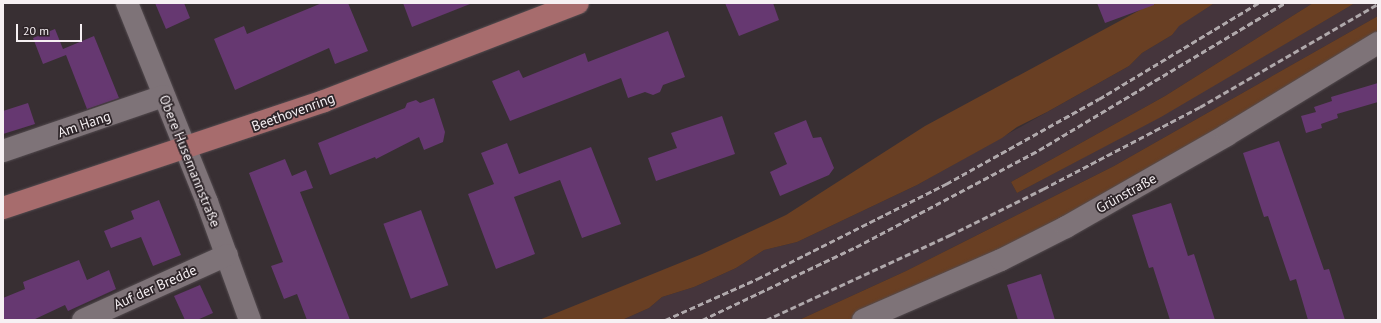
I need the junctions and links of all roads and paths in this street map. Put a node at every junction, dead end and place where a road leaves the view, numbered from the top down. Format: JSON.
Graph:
{"nodes":[{"id":1,"x":127,"y":3,"type":"edge"},
{"id":2,"x":578,"y":3,"type":"edge"},
{"id":3,"x":1378,"y":43,"type":"edge"},
{"id":4,"x":164,"y":96,"type":"junction"},
{"id":5,"x":185,"y":147,"type":"junction"},
{"id":6,"x":3,"y":151,"type":"edge"},
{"id":7,"x":3,"y":208,"type":"edge"},
{"id":8,"x":227,"y":255,"type":"junction"},
{"id":9,"x":83,"y":320,"type":"edge"},
{"id":10,"x":250,"y":320,"type":"edge"},
{"id":11,"x":863,"y":320,"type":"edge"}],
"edges":[{"from":1,"to":4,"type":"street","name":"Obere Husemannstraße"},
{"from":2,"to":5,"type":"main road","name":"Beethovenring"},
{"from":3,"to":11,"type":"street","name":"Grünstraße"},
{"from":4,"to":5,"type":"street","name":"Obere Husemannstraße"},
{"from":4,"to":6,"type":"street","name":"Am Hang"},
{"from":5,"to":7,"type":"main road","name":"Beethovenring"},
{"from":5,"to":8,"type":"street","name":"Obere Husemannstraße"},
{"from":8,"to":9,"type":"street","name":"Auf der Bredde"},
{"from":8,"to":10,"type":"street","name":"Obere Husemannstraße"}]}
